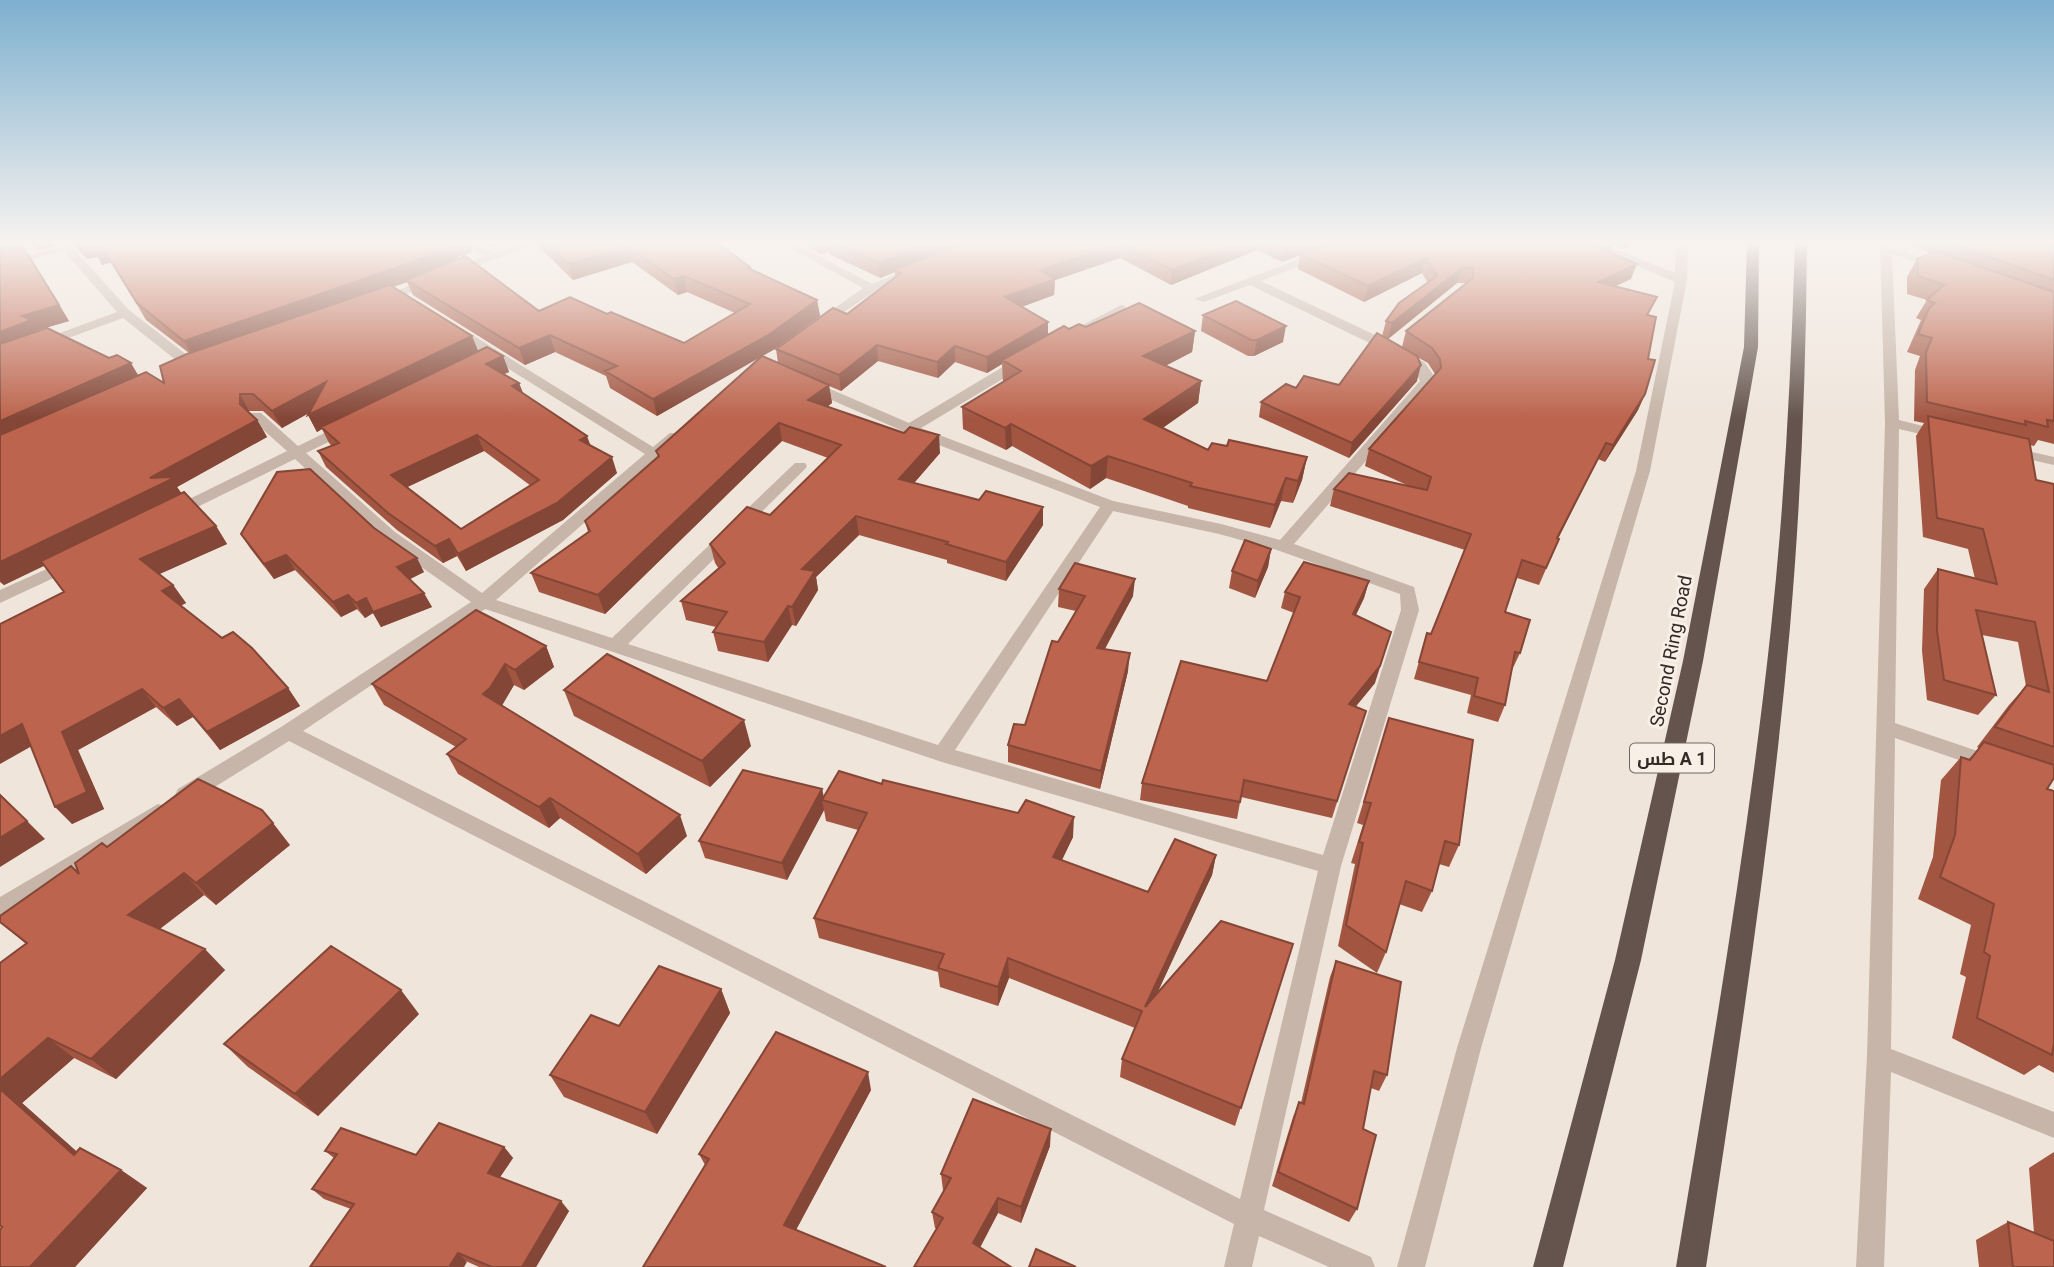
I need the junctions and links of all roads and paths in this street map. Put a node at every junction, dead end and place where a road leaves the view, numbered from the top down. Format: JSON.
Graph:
{"nodes":[{"id":1,"x":114,"y":301,"type":"edge"},
{"id":2,"x":382,"y":301,"type":"edge"},
{"id":3,"x":853,"y":301,"type":"edge"},
{"id":4,"x":1298,"y":301,"type":"edge"},
{"id":5,"x":1677,"y":301,"type":"edge"},
{"id":6,"x":1752,"y":301,"type":"edge"},
{"id":7,"x":1801,"y":301,"type":"edge"},
{"id":8,"x":1889,"y":301,"type":"edge"},
{"id":9,"x":372,"y":303,"type":"edge"},
{"id":10,"x":1121,"y":309,"type":"edge"},
{"id":11,"x":125,"y":313,"type":"junction"},
{"id":12,"x":440,"y":320,"type":"edge"},
{"id":13,"x":807,"y":335,"type":"edge"},
{"id":14,"x":0,"y":359,"type":"edge"},
{"id":15,"x":191,"y":366,"type":"edge"},
{"id":16,"x":789,"y":376,"type":"edge"},
{"id":17,"x":256,"y":416,"type":"edge"},
{"id":18,"x":357,"y":422,"type":"edge"},
{"id":19,"x":1892,"y":423,"type":"junction"},
{"id":20,"x":683,"y":429,"type":"edge"},
{"id":21,"x":910,"y":429,"type":"junction"},
{"id":22,"x":1960,"y":439,"type":"edge"},
{"id":23,"x":2000,"y":449,"type":"edge"},
{"id":24,"x":296,"y":453,"type":"junction"},
{"id":25,"x":653,"y":453,"type":"junction"},
{"id":26,"x":2054,"y":461,"type":"edge"},
{"id":27,"x":800,"y":466,"type":"dead end"},
{"id":28,"x":1110,"y":505,"type":"junction"},
{"id":29,"x":160,"y":519,"type":"edge"},
{"id":30,"x":1283,"y":546,"type":"junction"},
{"id":31,"x":86,"y":555,"type":"edge"},
{"id":32,"x":0,"y":597,"type":"edge"},
{"id":33,"x":483,"y":602,"type":"junction"},
{"id":34,"x":615,"y":646,"type":"junction"},
{"id":35,"x":1887,"y":728,"type":"junction"},
{"id":36,"x":288,"y":732,"type":"junction"},
{"id":37,"x":942,"y":754,"type":"junction"},
{"id":38,"x":2015,"y":771,"type":"edge"},
{"id":39,"x":1330,"y":866,"type":"junction"},
{"id":40,"x":0,"y":908,"type":"edge"},
{"id":41,"x":1879,"y":1056,"type":"junction"},
{"id":42,"x":2054,"y":1125,"type":"edge"},
{"id":43,"x":1248,"y":1217,"type":"junction"},
{"id":44,"x":1238,"y":1267,"type":"edge"},
{"id":45,"x":1361,"y":1267,"type":"edge"},
{"id":46,"x":1410,"y":1267,"type":"edge"},
{"id":47,"x":1548,"y":1267,"type":"edge"},
{"id":48,"x":1691,"y":1267,"type":"edge"},
{"id":49,"x":1870,"y":1267,"type":"edge"}],
"edges":[{"from":1,"to":11,"type":"street"},
{"from":2,"to":9,"type":"street"},
{"from":3,"to":13,"type":"street"},
{"from":4,"to":30,"type":"street"},
{"from":5,"to":46,"type":"street"},
{"from":6,"to":47,"type":"highway","name":"Second Ring Road","number":"طس A 1"},
{"from":7,"to":48,"type":"highway"},
{"from":8,"to":19,"type":"street"},
{"from":10,"to":21,"type":"street"},
{"from":11,"to":14,"type":"street"},
{"from":11,"to":15,"type":"street"},
{"from":12,"to":25,"type":"street"},
{"from":16,"to":21,"type":"street"},
{"from":17,"to":24,"type":"street"},
{"from":18,"to":24,"type":"street"},
{"from":19,"to":22,"type":"street"},
{"from":19,"to":35,"type":"street"},
{"from":20,"to":25,"type":"street"},
{"from":21,"to":28,"type":"street"},
{"from":23,"to":26,"type":"street"},
{"from":24,"to":29,"type":"street"},
{"from":24,"to":33,"type":"street"},
{"from":25,"to":33,"type":"street"},
{"from":27,"to":34,"type":"street"},
{"from":28,"to":30,"type":"street"},
{"from":28,"to":37,"type":"street"},
{"from":30,"to":39,"type":"street"},
{"from":31,"to":32,"type":"street"},
{"from":33,"to":34,"type":"street"},
{"from":33,"to":36,"type":"street"},
{"from":34,"to":37,"type":"street"},
{"from":35,"to":38,"type":"street"},
{"from":35,"to":41,"type":"street"},
{"from":36,"to":40,"type":"street"},
{"from":36,"to":43,"type":"street"},
{"from":37,"to":39,"type":"street"},
{"from":39,"to":43,"type":"street"},
{"from":41,"to":42,"type":"street"},
{"from":41,"to":49,"type":"street"},
{"from":43,"to":44,"type":"street"},
{"from":43,"to":45,"type":"street"}]}
